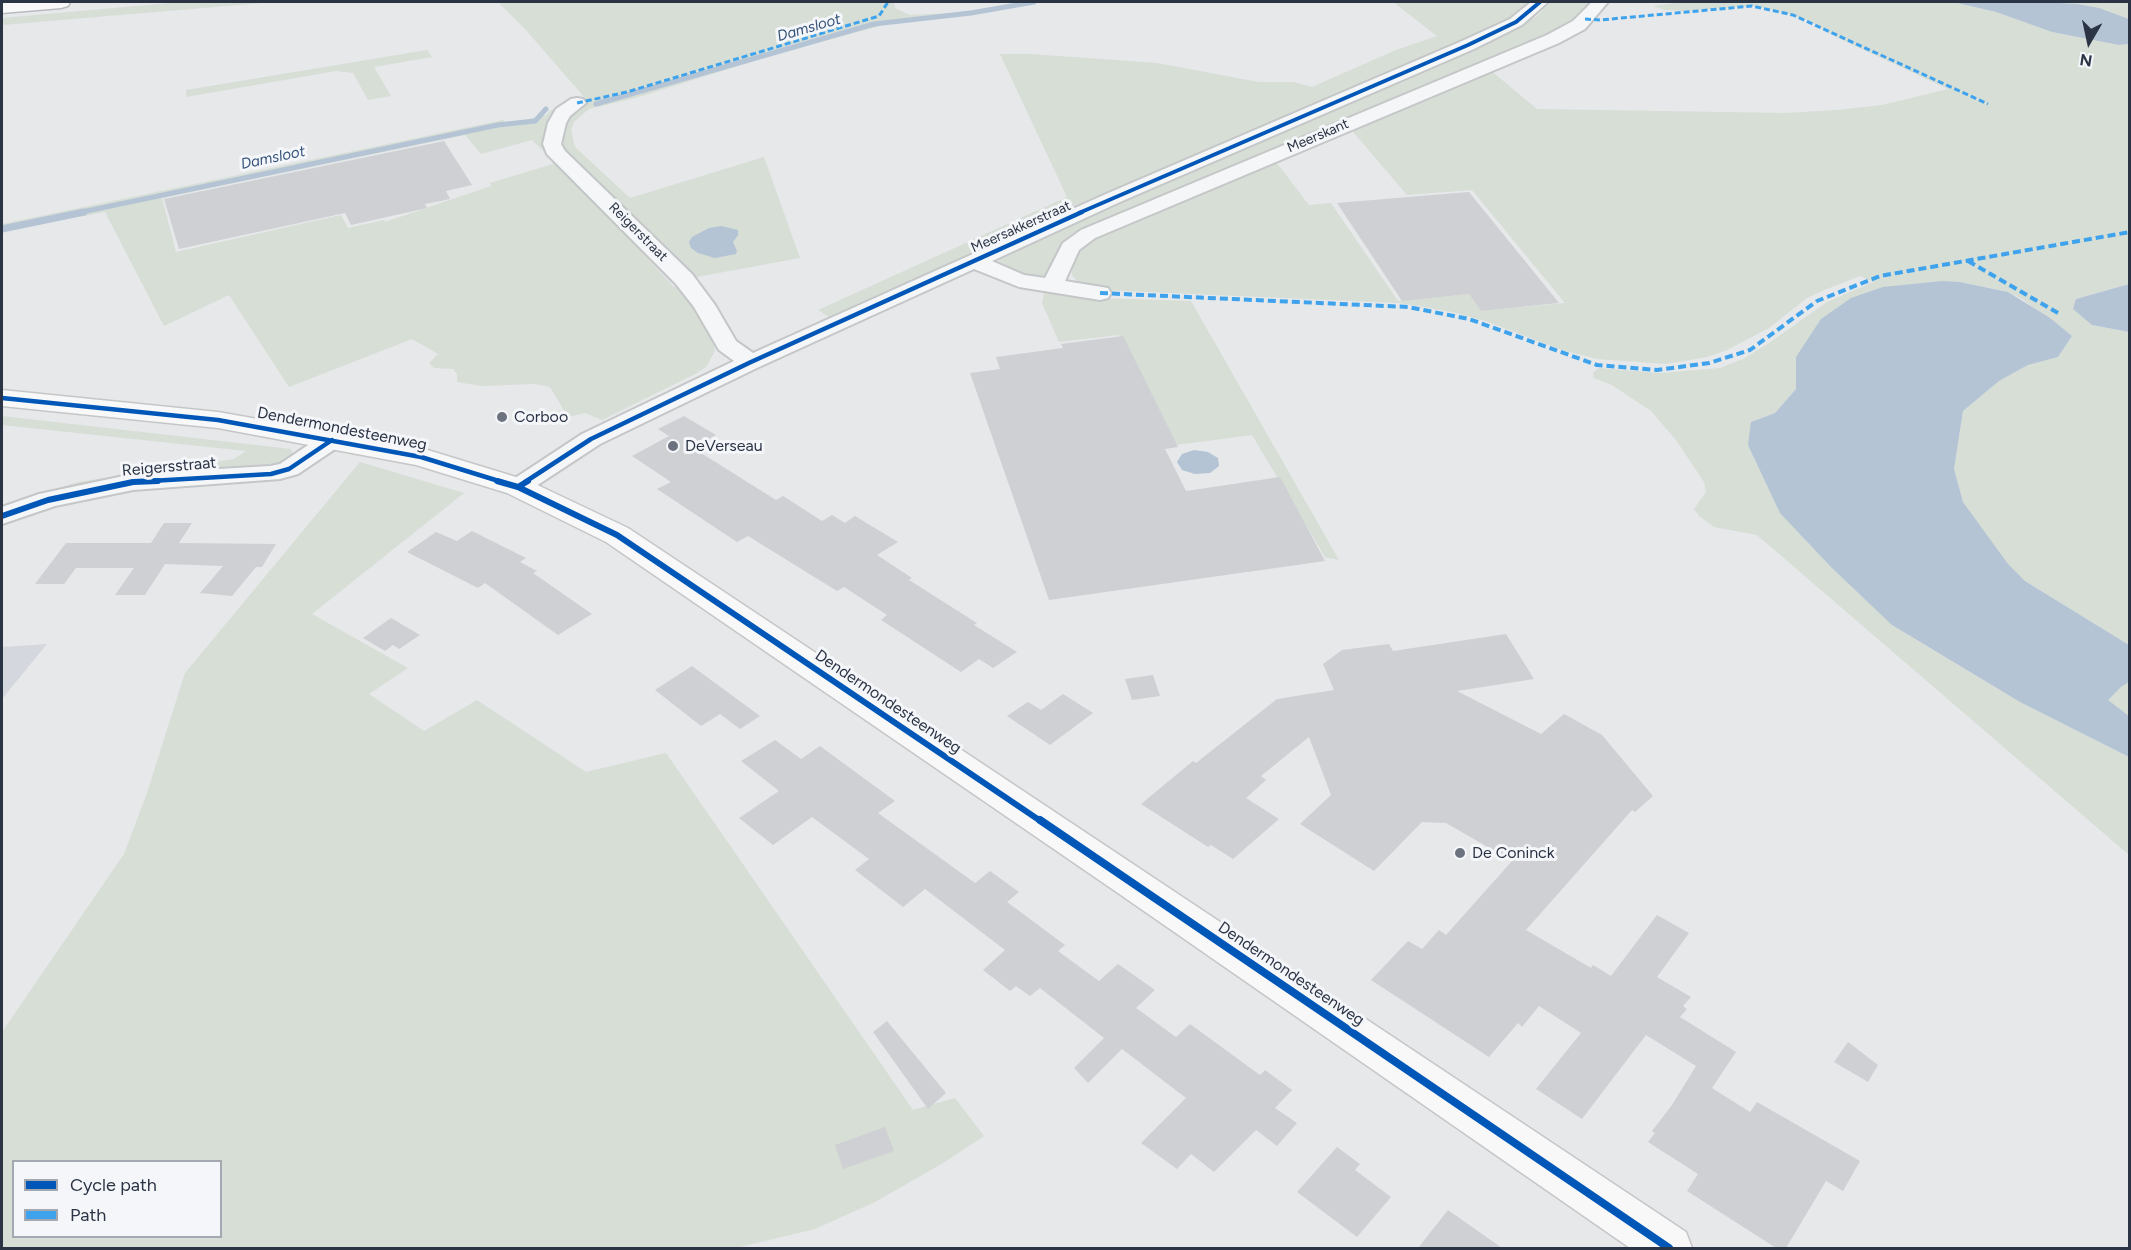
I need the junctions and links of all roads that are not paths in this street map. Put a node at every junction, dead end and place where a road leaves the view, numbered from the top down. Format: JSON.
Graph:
{"nodes":[{"id":1,"x":61,"y":2,"type":"edge"},
{"id":2,"x":1540,"y":2,"type":"edge"},
{"id":3,"x":1600,"y":2,"type":"edge"},
{"id":4,"x":2,"y":7,"type":"edge"},
{"id":5,"x":577,"y":103,"type":"dead end"},
{"id":6,"x":974,"y":261,"type":"junction"},
{"id":7,"x":1052,"y":287,"type":"junction"},
{"id":8,"x":1100,"y":293,"type":"dead end"},
{"id":9,"x":751,"y":362,"type":"junction"},
{"id":10,"x":2,"y":398,"type":"edge"},
{"id":11,"x":332,"y":440,"type":"junction"},
{"id":12,"x":518,"y":487,"type":"junction"},
{"id":13,"x":2,"y":516,"type":"edge"},
{"id":14,"x":1669,"y":1248,"type":"edge"}],
"edges":[{"from":1,"to":4,"type":"main road"},
{"from":2,"to":6,"type":"street","name":"Meersakkerstraat"},
{"from":3,"to":7,"type":"street","name":"Meerskant"},
{"from":5,"to":9,"type":"street","name":"Reigerstraat"},
{"from":6,"to":7,"type":"street"},
{"from":6,"to":9,"type":"street","name":"Meersakkerstraat"},
{"from":7,"to":8,"type":"street"},
{"from":9,"to":12,"type":"street","name":"Meersakkerstraat"},
{"from":10,"to":11,"type":"main road","name":"Dendermondesteenweg"},
{"from":11,"to":12,"type":"main road","name":"Dendermondesteenweg"},
{"from":11,"to":13,"type":"street","name":"Reigersstraat"},
{"from":12,"to":14,"type":"main road","name":"Dendermondesteenweg"}]}
